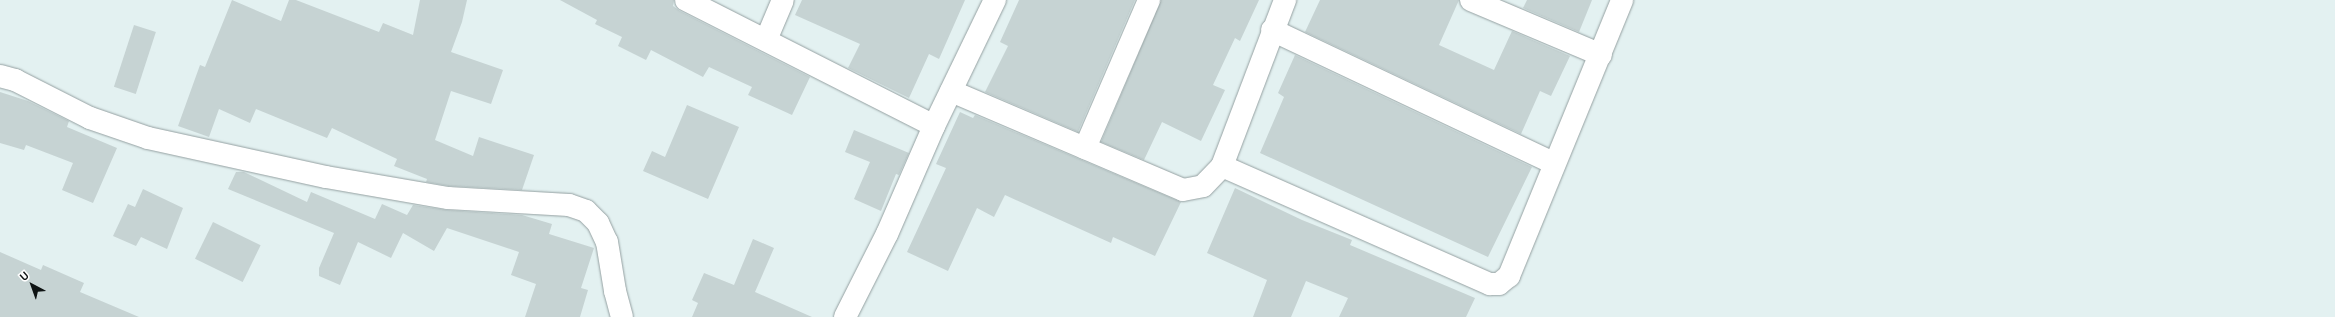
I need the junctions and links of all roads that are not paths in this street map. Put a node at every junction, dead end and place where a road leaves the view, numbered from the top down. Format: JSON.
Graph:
{"nodes":[{"id":1,"x":686,"y":0,"type":"edge"},
{"id":2,"x":783,"y":0,"type":"edge"},
{"id":3,"x":995,"y":0,"type":"edge"},
{"id":4,"x":1149,"y":0,"type":"edge"},
{"id":5,"x":1285,"y":0,"type":"edge"},
{"id":6,"x":1471,"y":0,"type":"edge"},
{"id":7,"x":1622,"y":0,"type":"edge"},
{"id":8,"x":1272,"y":30,"type":"junction"},
{"id":9,"x":766,"y":40,"type":"junction"},
{"id":10,"x":1601,"y":55,"type":"junction"},
{"id":11,"x":0,"y":76,"type":"edge"},
{"id":12,"x":951,"y":91,"type":"junction"},
{"id":13,"x":934,"y":126,"type":"junction"},
{"id":14,"x":1085,"y":148,"type":"junction"},
{"id":15,"x":1554,"y":163,"type":"junction"},
{"id":16,"x":1222,"y":166,"type":"junction"},
{"id":17,"x":622,"y":317,"type":"edge"},
{"id":18,"x":845,"y":317,"type":"edge"}],
"edges":[{"from":1,"to":9,"type":"street"},
{"from":2,"to":9,"type":"street"},
{"from":3,"to":12,"type":"street"},
{"from":4,"to":14,"type":"street"},
{"from":5,"to":8,"type":"street"},
{"from":6,"to":10,"type":"street"},
{"from":7,"to":10,"type":"street"},
{"from":8,"to":15,"type":"street"},
{"from":8,"to":16,"type":"street"},
{"from":9,"to":13,"type":"street"},
{"from":10,"to":15,"type":"street"},
{"from":11,"to":17,"type":"street"},
{"from":12,"to":13,"type":"street"},
{"from":12,"to":14,"type":"street"},
{"from":13,"to":18,"type":"street"},
{"from":14,"to":16,"type":"street"},
{"from":15,"to":16,"type":"street"}]}
